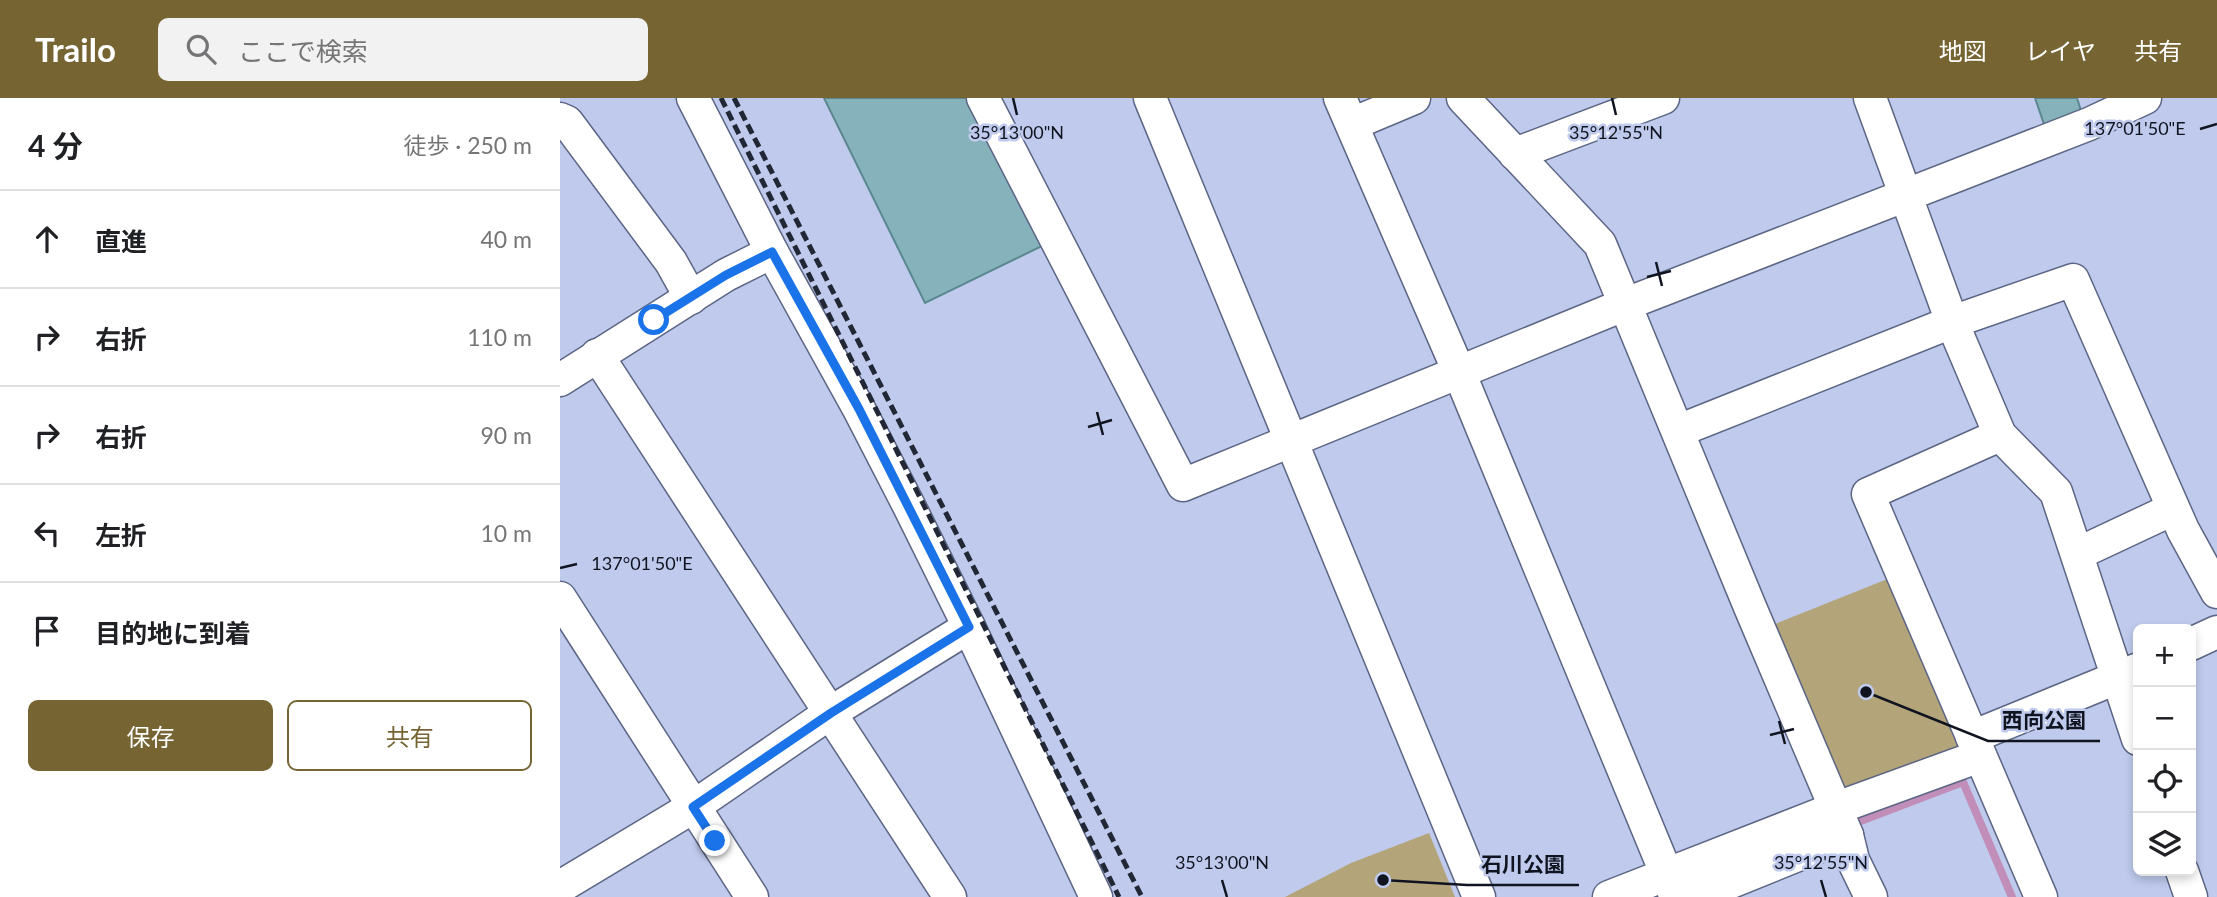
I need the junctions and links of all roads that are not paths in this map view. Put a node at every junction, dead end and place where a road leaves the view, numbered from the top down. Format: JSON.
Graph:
{"nodes":[{"id":1,"x":693,"y":98,"type":"edge"},
{"id":2,"x":983,"y":98,"type":"edge"},
{"id":3,"x":1150,"y":98,"type":"edge"},
{"id":4,"x":1413,"y":98,"type":"edge"},
{"id":5,"x":1464,"y":98,"type":"edge"},
{"id":6,"x":1662,"y":98,"type":"edge"},
{"id":7,"x":1870,"y":98,"type":"edge"},
{"id":8,"x":2145,"y":98,"type":"edge"},
{"id":9,"x":1346,"y":111,"type":"edge"},
{"id":10,"x":560,"y":119,"type":"edge"},
{"id":11,"x":1515,"y":154,"type":"junction"},
{"id":12,"x":1906,"y":194,"type":"junction"},
{"id":13,"x":772,"y":252,"type":"junction"},
{"id":14,"x":691,"y":298,"type":"junction"},
{"id":15,"x":1626,"y":304,"type":"junction"},
{"id":16,"x":1952,"y":322,"type":"junction"},
{"id":17,"x":597,"y":355,"type":"junction"},
{"id":18,"x":1459,"y":372,"type":"junction"},
{"id":19,"x":560,"y":380,"type":"edge"},
{"id":20,"x":1678,"y":431,"type":"junction"},
{"id":21,"x":2000,"y":435,"type":"junction"},
{"id":22,"x":1290,"y":440,"type":"junction"},
{"id":23,"x":2173,"y":509,"type":"junction"},
{"id":24,"x":2077,"y":554,"type":"junction"},
{"id":25,"x":2217,"y":592,"type":"edge"},
{"id":26,"x":560,"y":598,"type":"edge"},
{"id":27,"x":969,"y":627,"type":"junction"},
{"id":28,"x":2217,"y":632,"type":"edge"},
{"id":29,"x":2196,"y":642,"type":"edge"},
{"id":30,"x":2128,"y":673,"type":"edge"},
{"id":31,"x":2133,"y":706,"type":"edge"},
{"id":32,"x":831,"y":713,"type":"junction"},
{"id":33,"x":1976,"y":747,"type":"junction"},
{"id":34,"x":693,"y":807,"type":"junction"},
{"id":35,"x":1841,"y":822,"type":"junction"},
{"id":36,"x":2184,"y":876,"type":"edge"},
{"id":37,"x":1671,"y":885,"type":"edge"},
{"id":38,"x":560,"y":887,"type":"edge"},
{"id":39,"x":752,"y":897,"type":"edge"},
{"id":40,"x":950,"y":897,"type":"edge"},
{"id":41,"x":1096,"y":897,"type":"edge"},
{"id":42,"x":1479,"y":897,"type":"edge"},
{"id":43,"x":1609,"y":897,"type":"edge"},
{"id":44,"x":1694,"y":897,"type":"edge"},
{"id":45,"x":1871,"y":897,"type":"edge"},
{"id":46,"x":2041,"y":897,"type":"edge"},
{"id":47,"x":2191,"y":897,"type":"edge"}],
"edges":[{"from":1,"to":13,"type":"street"},
{"from":2,"to":22,"type":"street"},
{"from":3,"to":22,"type":"street"},
{"from":4,"to":9,"type":"street"},
{"from":5,"to":11,"type":"street"},
{"from":6,"to":11,"type":"street"},
{"from":7,"to":12,"type":"street"},
{"from":8,"to":12,"type":"street"},
{"from":9,"to":18,"type":"street"},
{"from":10,"to":14,"type":"street"},
{"from":11,"to":15,"type":"street"},
{"from":12,"to":15,"type":"street"},
{"from":12,"to":16,"type":"street"},
{"from":13,"to":14,"type":"street"},
{"from":13,"to":27,"type":"street"},
{"from":14,"to":17,"type":"street"},
{"from":15,"to":18,"type":"street"},
{"from":15,"to":20,"type":"street"},
{"from":16,"to":20,"type":"street"},
{"from":16,"to":21,"type":"street"},
{"from":16,"to":23,"type":"street"},
{"from":17,"to":19,"type":"street"},
{"from":17,"to":32,"type":"street"},
{"from":18,"to":22,"type":"street"},
{"from":18,"to":37,"type":"street"},
{"from":20,"to":35,"type":"street"},
{"from":21,"to":24,"type":"street"},
{"from":21,"to":33,"type":"street"},
{"from":22,"to":42,"type":"street"},
{"from":23,"to":24,"type":"street"},
{"from":23,"to":25,"type":"street"},
{"from":24,"to":30,"type":"street"},
{"from":26,"to":34,"type":"street"},
{"from":27,"to":32,"type":"street"},
{"from":27,"to":41,"type":"street"},
{"from":28,"to":29,"type":"street"},
{"from":30,"to":31,"type":"street"},
{"from":30,"to":33,"type":"street"},
{"from":32,"to":34,"type":"street"},
{"from":32,"to":40,"type":"street"},
{"from":33,"to":35,"type":"street"},
{"from":33,"to":46,"type":"street"},
{"from":34,"to":38,"type":"street"},
{"from":34,"to":39,"type":"street"},
{"from":35,"to":37,"type":"street"},
{"from":35,"to":44,"type":"street"},
{"from":35,"to":45,"type":"street"},
{"from":36,"to":47,"type":"street"},
{"from":37,"to":43,"type":"street"}]}
